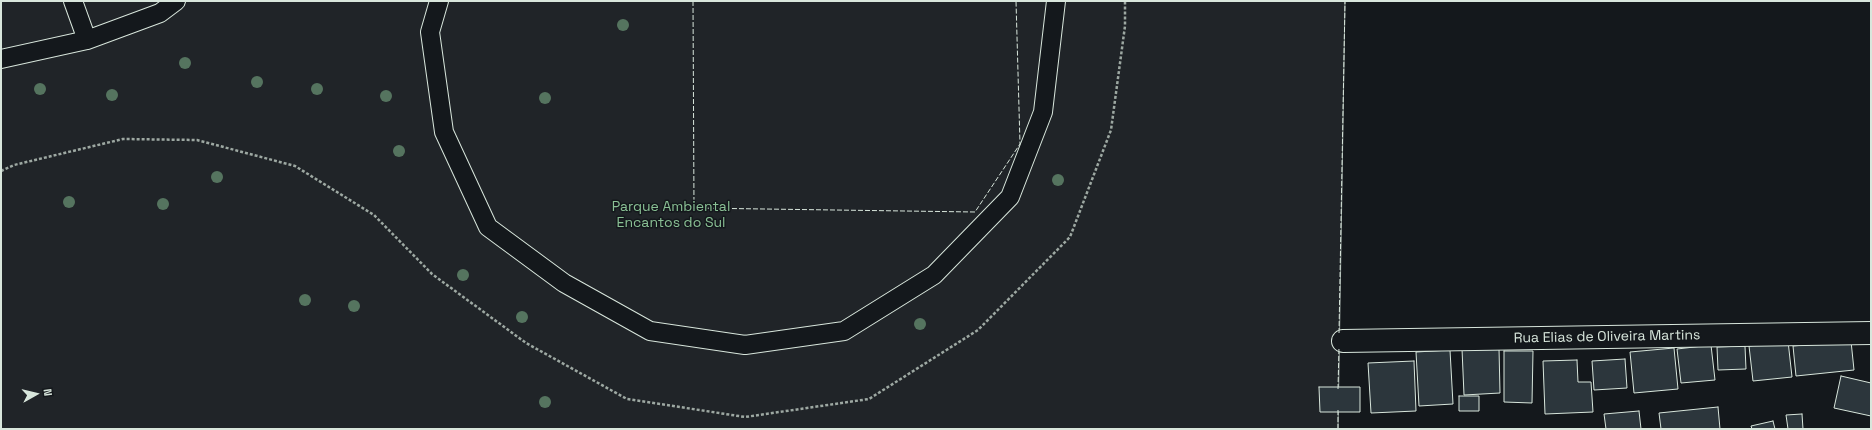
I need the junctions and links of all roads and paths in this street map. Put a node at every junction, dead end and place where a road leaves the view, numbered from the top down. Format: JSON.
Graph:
{"nodes":[{"id":1,"x":73,"y":1,"type":"edge"},
{"id":2,"x":176,"y":1,"type":"edge"},
{"id":3,"x":439,"y":1,"type":"edge"},
{"id":4,"x":1056,"y":1,"type":"edge"},
{"id":5,"x":1125,"y":1,"type":"edge"},
{"id":6,"x":87,"y":40,"type":"junction"},
{"id":7,"x":1,"y":59,"type":"edge"},
{"id":8,"x":1,"y":171,"type":"edge"},
{"id":9,"x":1871,"y":333,"type":"edge"},
{"id":10,"x":1343,"y":341,"type":"dead end"}],
"edges":[{"from":1,"to":6,"type":"street"},
{"from":2,"to":6,"type":"street"},
{"from":3,"to":4,"type":"street"},
{"from":5,"to":8,"type":"path"},
{"from":6,"to":7,"type":"street"},
{"from":9,"to":10,"type":"street","name":"Rua Elias de Oliveira Martins"}]}
